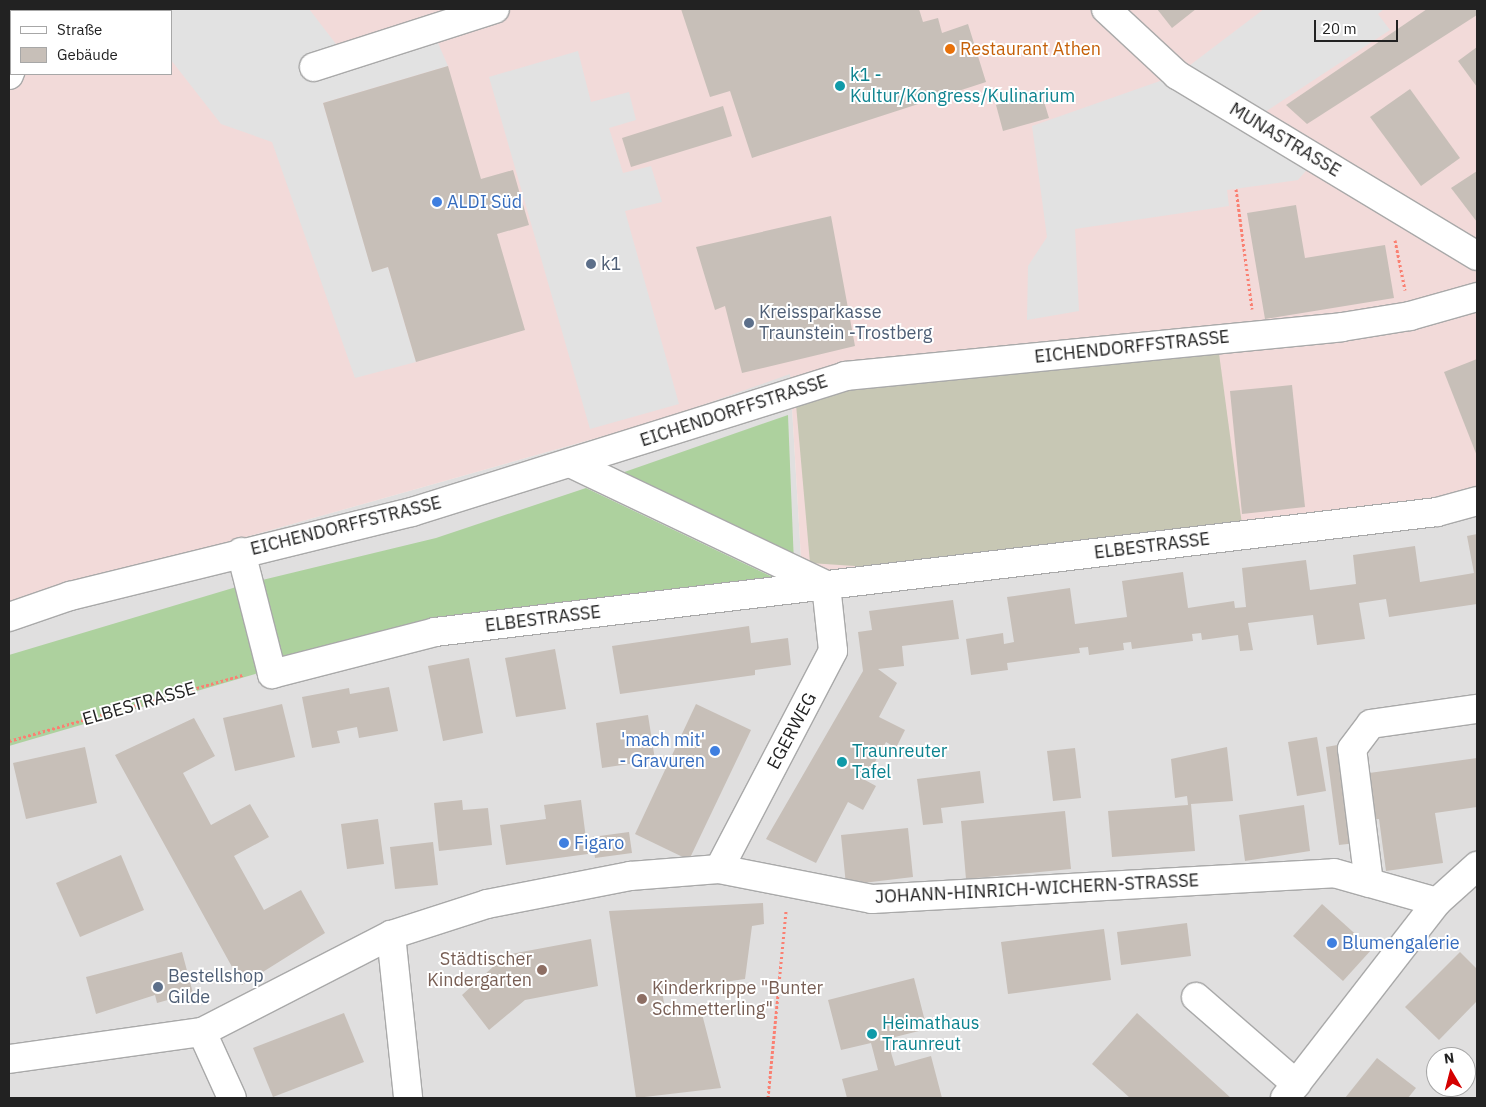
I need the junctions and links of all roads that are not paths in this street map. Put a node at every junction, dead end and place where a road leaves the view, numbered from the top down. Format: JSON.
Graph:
{"nodes":[{"id":1,"x":495,"y":9,"type":"edge"},
{"id":2,"x":1106,"y":9,"type":"edge"},
{"id":3,"x":314,"y":67,"type":"dead end"},
{"id":4,"x":1477,"y":256,"type":"edge"},
{"id":5,"x":1477,"y":297,"type":"edge"},
{"id":6,"x":572,"y":464,"type":"junction"},
{"id":7,"x":1477,"y":501,"type":"edge"},
{"id":8,"x":241,"y":552,"type":"junction"},
{"id":9,"x":826,"y":586,"type":"junction"},
{"id":10,"x":9,"y":617,"type":"edge"},
{"id":11,"x":1477,"y":709,"type":"edge"},
{"id":12,"x":1477,"y":866,"type":"edge"},
{"id":13,"x":719,"y":869,"type":"junction"},
{"id":14,"x":1369,"y":883,"type":"junction"},
{"id":15,"x":1437,"y":902,"type":"junction"},
{"id":16,"x":391,"y":935,"type":"junction"},
{"id":17,"x":1196,"y":997,"type":"dead end"},
{"id":18,"x":202,"y":1032,"type":"junction"},
{"id":19,"x":9,"y":1060,"type":"edge"},
{"id":20,"x":1291,"y":1091,"type":"edge"},
{"id":21,"x":232,"y":1098,"type":"edge"},
{"id":22,"x":408,"y":1098,"type":"edge"}],
"edges":[{"from":1,"to":3,"type":"street"},
{"from":2,"to":4,"type":"street","name":"MUNASTRASSE"},
{"from":5,"to":6,"type":"street","name":"EICHENDORFFSTRASSE"},
{"from":6,"to":8,"type":"street","name":"EICHENDORFFSTRASSE"},
{"from":6,"to":9,"type":"street"},
{"from":7,"to":9,"type":"street","name":"ELBESTRASSE"},
{"from":8,"to":9,"type":"street","name":"ELBESTRASSE"},
{"from":8,"to":10,"type":"street","name":"EICHENDORFFSTRASSE"},
{"from":9,"to":13,"type":"street","name":"EGERWEG"},
{"from":11,"to":14,"type":"street"},
{"from":12,"to":15,"type":"street"},
{"from":13,"to":14,"type":"street","name":"JOHANN-HINRICH-WICHERN-STRASSE"},
{"from":13,"to":16,"type":"street","name":"JOHANN-HINRICH-WICHERN-STRASSE"},
{"from":14,"to":15,"type":"street","name":"JOHANN-HINRICH-WICHERN-STRASSE"},
{"from":15,"to":20,"type":"street"},
{"from":16,"to":18,"type":"street","name":"JOHANN-HINRICH-WICHERN-STRASSE"},
{"from":16,"to":22,"type":"street"},
{"from":17,"to":20,"type":"street"},
{"from":18,"to":19,"type":"street","name":"JOHANN-HINRICH-WICHERN-STRASSE"},
{"from":18,"to":21,"type":"street"}]}
